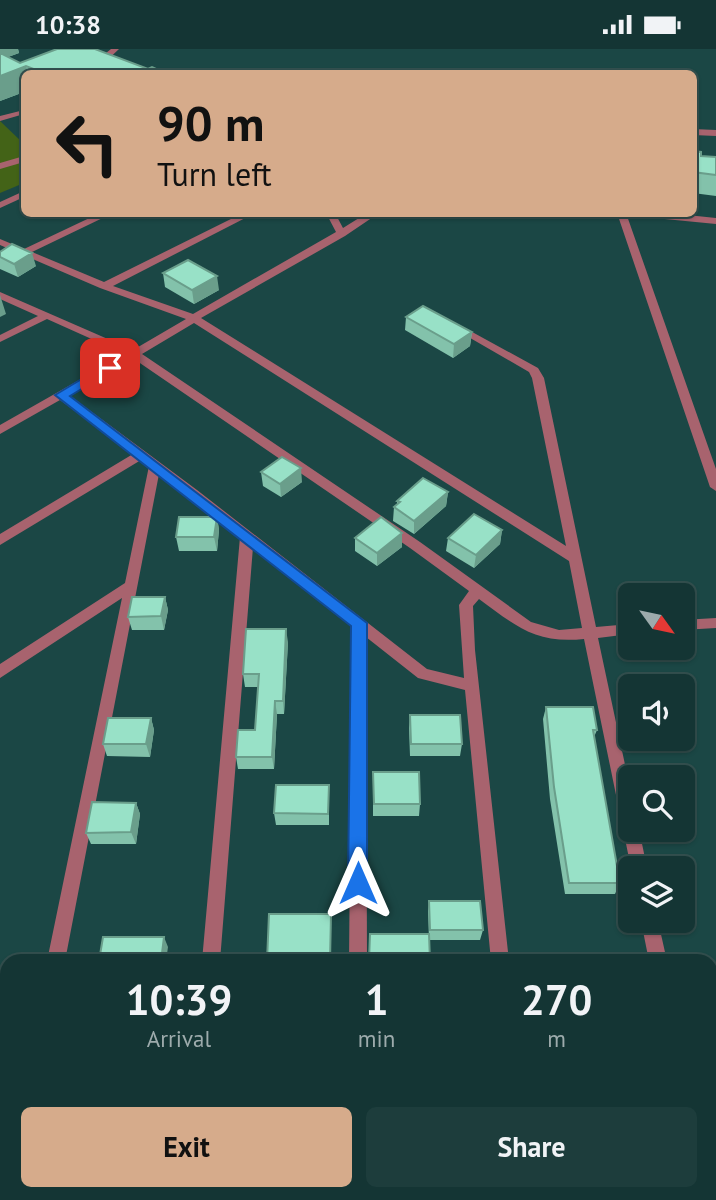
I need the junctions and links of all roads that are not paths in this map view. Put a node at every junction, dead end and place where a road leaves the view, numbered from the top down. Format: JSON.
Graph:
{"nodes":[{"id":1,"x":115,"y":49,"type":"edge"},
{"id":2,"x":98,"y":64,"type":"edge"},
{"id":3,"x":21,"y":113,"type":"edge"},
{"id":4,"x":0,"y":119,"type":"edge"},
{"id":5,"x":697,"y":132,"type":"edge"},
{"id":6,"x":716,"y":134,"type":"edge"},
{"id":7,"x":21,"y":160,"type":"edge"},
{"id":8,"x":0,"y":166,"type":"edge"},
{"id":9,"x":21,"y":195,"type":"edge"},
{"id":10,"x":0,"y":205,"type":"edge"},
{"id":11,"x":100,"y":217,"type":"edge"},
{"id":12,"x":243,"y":217,"type":"edge"},
{"id":13,"x":332,"y":217,"type":"edge"},
{"id":14,"x":368,"y":217,"type":"edge"},
{"id":15,"x":622,"y":217,"type":"edge"},
{"id":16,"x":675,"y":217,"type":"edge"},
{"id":17,"x":716,"y":221,"type":"edge"},
{"id":18,"x":342,"y":234,"type":"junction"},
{"id":19,"x":0,"y":242,"type":"edge"},
{"id":20,"x":24,"y":252,"type":"junction"},
{"id":21,"x":104,"y":286,"type":"junction"},
{"id":22,"x":0,"y":295,"type":"edge"},
{"id":23,"x":47,"y":315,"type":"junction"},
{"id":24,"x":194,"y":319,"type":"junction"},
{"id":25,"x":470,"y":335,"type":"edge"},
{"id":26,"x":0,"y":339,"type":"edge"},
{"id":27,"x":134,"y":354,"type":"junction"},
{"id":28,"x":61,"y":395,"type":"junction"},
{"id":29,"x":0,"y":429,"type":"edge"},
{"id":30,"x":141,"y":455,"type":"junction"},
{"id":31,"x":155,"y":465,"type":"junction"},
{"id":32,"x":716,"y":487,"type":"edge"},
{"id":33,"x":247,"y":535,"type":"junction"},
{"id":34,"x":0,"y":540,"type":"edge"},
{"id":35,"x":576,"y":559,"type":"junction"},
{"id":36,"x":130,"y":586,"type":"junction"},
{"id":37,"x":477,"y":590,"type":"junction"},
{"id":38,"x":359,"y":623,"type":"junction"},
{"id":39,"x":716,"y":623,"type":"edge"},
{"id":40,"x":695,"y":624,"type":"edge"},
{"id":41,"x":618,"y":630,"type":"edge"},
{"id":42,"x":589,"y":632,"type":"junction"},
{"id":43,"x":0,"y":672,"type":"edge"},
{"id":44,"x":471,"y":686,"type":"junction"},
{"id":45,"x":618,"y":771,"type":"edge"},
{"id":46,"x":653,"y":933,"type":"edge"},
{"id":47,"x":57,"y":954,"type":"edge"},
{"id":48,"x":212,"y":954,"type":"edge"},
{"id":49,"x":358,"y":954,"type":"edge"},
{"id":50,"x":499,"y":954,"type":"edge"},
{"id":51,"x":657,"y":954,"type":"edge"}],
"edges":[{"from":1,"to":2,"type":"street"},
{"from":3,"to":4,"type":"street"},
{"from":5,"to":6,"type":"street"},
{"from":7,"to":8,"type":"street"},
{"from":9,"to":10,"type":"street"},
{"from":11,"to":20,"type":"street"},
{"from":12,"to":21,"type":"street"},
{"from":13,"to":18,"type":"street"},
{"from":14,"to":18,"type":"street"},
{"from":15,"to":32,"type":"street"},
{"from":16,"to":17,"type":"street"},
{"from":18,"to":24,"type":"street"},
{"from":19,"to":20,"type":"street"},
{"from":20,"to":21,"type":"street"},
{"from":21,"to":24,"type":"street"},
{"from":22,"to":23,"type":"street"},
{"from":23,"to":26,"type":"street"},
{"from":23,"to":27,"type":"street"},
{"from":24,"to":27,"type":"street"},
{"from":24,"to":35,"type":"street"},
{"from":25,"to":35,"type":"street"},
{"from":27,"to":28,"type":"street"},
{"from":27,"to":37,"type":"street"},
{"from":28,"to":29,"type":"street"},
{"from":28,"to":30,"type":"street"},
{"from":30,"to":31,"type":"street"},
{"from":30,"to":34,"type":"street"},
{"from":31,"to":33,"type":"street"},
{"from":31,"to":36,"type":"street"},
{"from":33,"to":38,"type":"street"},
{"from":33,"to":48,"type":"street"},
{"from":35,"to":42,"type":"street"},
{"from":36,"to":43,"type":"street"},
{"from":36,"to":47,"type":"street"},
{"from":37,"to":42,"type":"street"},
{"from":37,"to":44,"type":"street"},
{"from":38,"to":44,"type":"street"},
{"from":38,"to":49,"type":"street"},
{"from":39,"to":40,"type":"street"},
{"from":41,"to":42,"type":"street"},
{"from":42,"to":45,"type":"street"},
{"from":44,"to":50,"type":"street"},
{"from":46,"to":51,"type":"street"}]}
